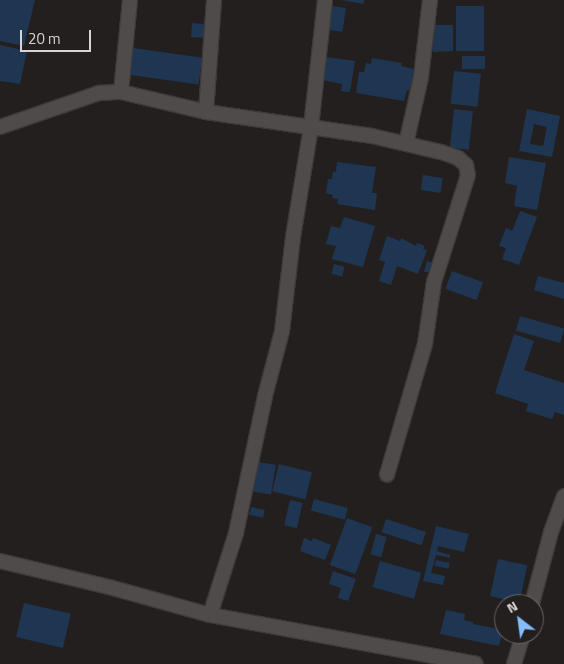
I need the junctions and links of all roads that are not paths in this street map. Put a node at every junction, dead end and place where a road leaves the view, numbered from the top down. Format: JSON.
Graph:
{"nodes":[{"id":1,"x":130,"y":0,"type":"edge"},
{"id":2,"x":214,"y":0,"type":"edge"},
{"id":3,"x":325,"y":0,"type":"edge"},
{"id":4,"x":430,"y":0,"type":"edge"},
{"id":5,"x":121,"y":92,"type":"junction"},
{"id":6,"x":206,"y":112,"type":"junction"},
{"id":7,"x":311,"y":127,"type":"junction"},
{"id":8,"x":0,"y":128,"type":"edge"},
{"id":9,"x":406,"y":144,"type":"junction"},
{"id":10,"x":387,"y":475,"type":"dead end"},
{"id":11,"x":564,"y":496,"type":"edge"},
{"id":12,"x":0,"y":561,"type":"edge"},
{"id":13,"x":535,"y":594,"type":"edge"},
{"id":14,"x":210,"y":615,"type":"junction"},
{"id":15,"x":520,"y":644,"type":"edge"},
{"id":16,"x":476,"y":664,"type":"edge"},
{"id":17,"x":514,"y":664,"type":"edge"}],
"edges":[{"from":1,"to":5,"type":"street"},
{"from":2,"to":6,"type":"street"},
{"from":3,"to":7,"type":"street"},
{"from":4,"to":9,"type":"street"},
{"from":5,"to":6,"type":"street"},
{"from":5,"to":8,"type":"street"},
{"from":6,"to":7,"type":"street"},
{"from":7,"to":9,"type":"street"},
{"from":7,"to":14,"type":"street"},
{"from":9,"to":10,"type":"street"},
{"from":11,"to":13,"type":"street"},
{"from":12,"to":14,"type":"street"},
{"from":14,"to":16,"type":"street"},
{"from":15,"to":17,"type":"street"}]}
